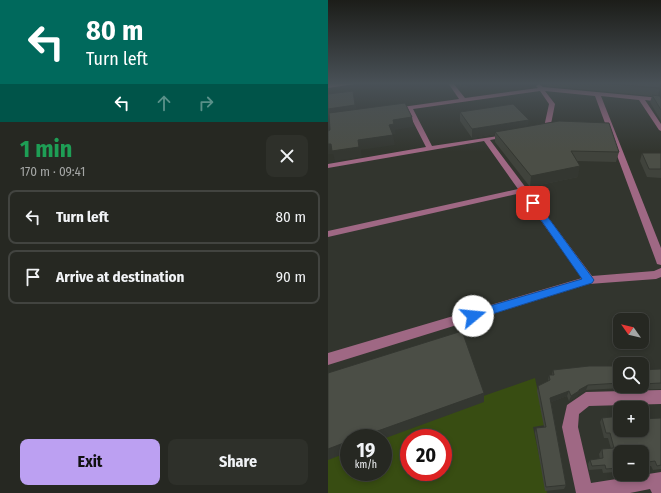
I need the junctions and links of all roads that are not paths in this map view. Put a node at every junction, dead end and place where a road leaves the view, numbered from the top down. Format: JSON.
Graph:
{"nodes":[{"id":1,"x":422,"y":106,"type":"edge"},
{"id":2,"x":552,"y":106,"type":"edge"},
{"id":3,"x":603,"y":106,"type":"edge"},
{"id":4,"x":646,"y":106,"type":"edge"},
{"id":5,"x":408,"y":108,"type":"junction"},
{"id":6,"x":387,"y":111,"type":"edge"},
{"id":7,"x":661,"y":129,"type":"edge"},
{"id":8,"x":532,"y":132,"type":"edge"},
{"id":9,"x":516,"y":134,"type":"edge"},
{"id":10,"x":486,"y":140,"type":"junction"},
{"id":11,"x":430,"y":149,"type":"junction"},
{"id":12,"x":328,"y":166,"type":"edge"},
{"id":13,"x":524,"y":190,"type":"junction"},
{"id":14,"x":328,"y":234,"type":"edge"},
{"id":15,"x":661,"y":261,"type":"edge"},
{"id":16,"x":661,"y":272,"type":"edge"},
{"id":17,"x":589,"y":280,"type":"junction"},
{"id":18,"x":328,"y":359,"type":"edge"},
{"id":19,"x":661,"y":397,"type":"edge"},
{"id":20,"x":659,"y":484,"type":"edge"},
{"id":21,"x":585,"y":493,"type":"edge"}],
"edges":[{"from":1,"to":5,"type":"street"},
{"from":2,"to":8,"type":"street"},
{"from":3,"to":15,"type":"street"},
{"from":4,"to":7,"type":"street"},
{"from":5,"to":6,"type":"street"},
{"from":5,"to":11,"type":"street"},
{"from":9,"to":10,"type":"street"},
{"from":10,"to":11,"type":"street"},
{"from":10,"to":13,"type":"street"},
{"from":11,"to":12,"type":"street"},
{"from":13,"to":14,"type":"street"},
{"from":13,"to":17,"type":"street"},
{"from":16,"to":17,"type":"street"},
{"from":17,"to":18,"type":"street"},
{"from":19,"to":21,"type":"street"},
{"from":20,"to":21,"type":"street"}]}
